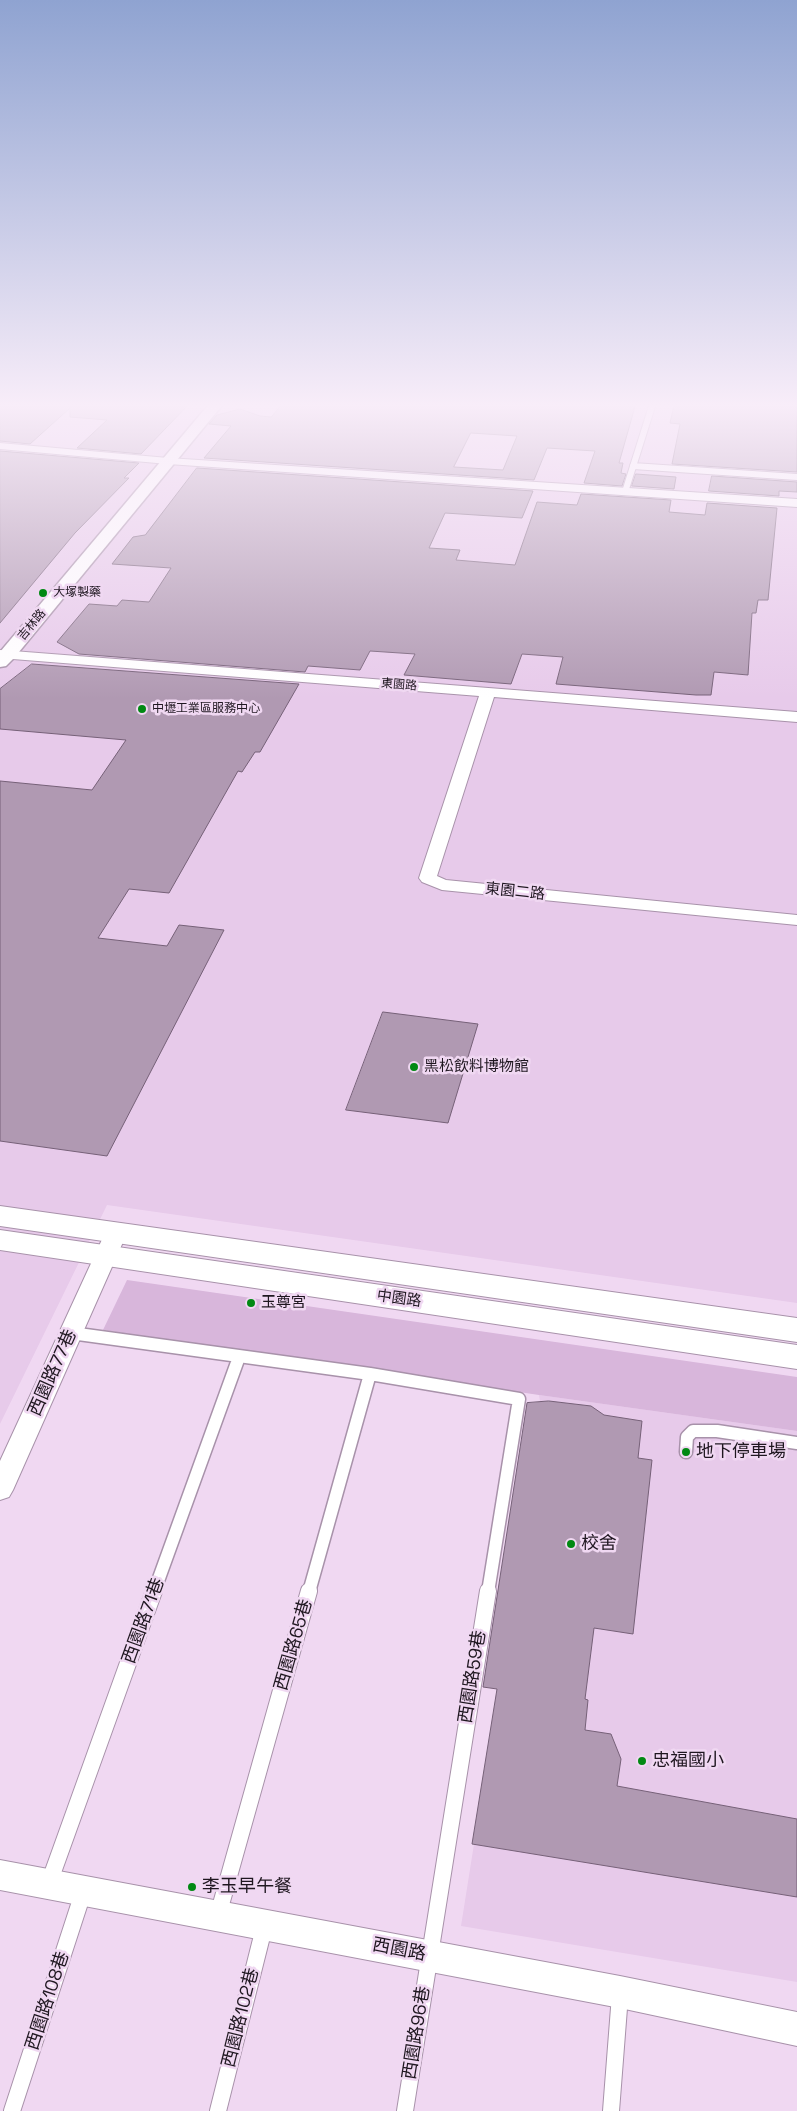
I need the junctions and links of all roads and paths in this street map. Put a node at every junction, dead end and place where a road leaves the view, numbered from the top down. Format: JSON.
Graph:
{"nodes":[{"id":1,"x":134,"y":502,"type":"edge"},
{"id":2,"x":774,"y":502,"type":"edge"},
{"id":3,"x":797,"y":503,"type":"edge"},
{"id":4,"x":3,"y":657,"type":"edge"},
{"id":5,"x":488,"y":692,"type":"junction"},
{"id":6,"x":797,"y":716,"type":"edge"},
{"id":7,"x":797,"y":920,"type":"edge"},
{"id":8,"x":0,"y":1216,"type":"edge"},
{"id":9,"x":0,"y":1240,"type":"edge"},
{"id":10,"x":111,"y":1244,"type":"junction"},
{"id":11,"x":797,"y":1330,"type":"edge"},
{"id":12,"x":70,"y":1333,"type":"junction"},
{"id":13,"x":239,"y":1357,"type":"junction"},
{"id":14,"x":797,"y":1357,"type":"edge"},
{"id":15,"x":370,"y":1374,"type":"junction"},
{"id":16,"x":797,"y":1443,"type":"edge"},
{"id":17,"x":686,"y":1452,"type":"dead end"},
{"id":18,"x":7,"y":1460,"type":"edge"},
{"id":19,"x":0,"y":1490,"type":"edge"},
{"id":20,"x":0,"y":1874,"type":"edge"},
{"id":21,"x":48,"y":1884,"type":"junction"},
{"id":22,"x":84,"y":1890,"type":"junction"},
{"id":23,"x":218,"y":1915,"type":"junction"},
{"id":24,"x":265,"y":1924,"type":"junction"},
{"id":25,"x":429,"y":1956,"type":"junction"},
{"id":26,"x":620,"y":1992,"type":"junction"},
{"id":27,"x":797,"y":2029,"type":"edge"},
{"id":28,"x":12,"y":2111,"type":"edge"},
{"id":29,"x":218,"y":2111,"type":"edge"},
{"id":30,"x":405,"y":2111,"type":"edge"},
{"id":31,"x":611,"y":2111,"type":"edge"}],
"edges":[{"from":1,"to":4,"type":"street","name":"吉林路"},
{"from":2,"to":3,"type":"street"},
{"from":4,"to":5,"type":"street","name":"東園路"},
{"from":5,"to":6,"type":"street","name":"東園路"},
{"from":5,"to":7,"type":"street","name":"東園二路"},
{"from":8,"to":10,"type":"main road","name":"中園路"},
{"from":9,"to":10,"type":"main road","name":"中園路"},
{"from":10,"to":11,"type":"main road","name":"中園路"},
{"from":10,"to":12,"type":"street","name":"西園路77巷"},
{"from":10,"to":14,"type":"main road","name":"中園路"},
{"from":12,"to":13,"type":"lane"},
{"from":12,"to":18,"type":"street","name":"西園路77巷"},
{"from":13,"to":15,"type":"lane"},
{"from":13,"to":21,"type":"lane","name":"西園路71巷"},
{"from":15,"to":23,"type":"lane","name":"西園路65巷"},
{"from":15,"to":25,"type":"lane","name":"西園路59巷"},
{"from":16,"to":17,"type":"lane"},
{"from":18,"to":19,"type":"street","name":"西園路77巷"},
{"from":20,"to":21,"type":"street","name":"西園路"},
{"from":21,"to":22,"type":"street","name":"西園路"},
{"from":22,"to":23,"type":"street","name":"西園路"},
{"from":22,"to":28,"type":"lane","name":"西園路108巷"},
{"from":23,"to":24,"type":"street","name":"西園路"},
{"from":24,"to":25,"type":"street","name":"西園路"},
{"from":24,"to":29,"type":"lane","name":"西園路102巷"},
{"from":25,"to":26,"type":"street","name":"西園路"},
{"from":25,"to":30,"type":"lane","name":"西園路96巷"},
{"from":26,"to":27,"type":"street","name":"西園路"},
{"from":26,"to":31,"type":"lane"}]}
